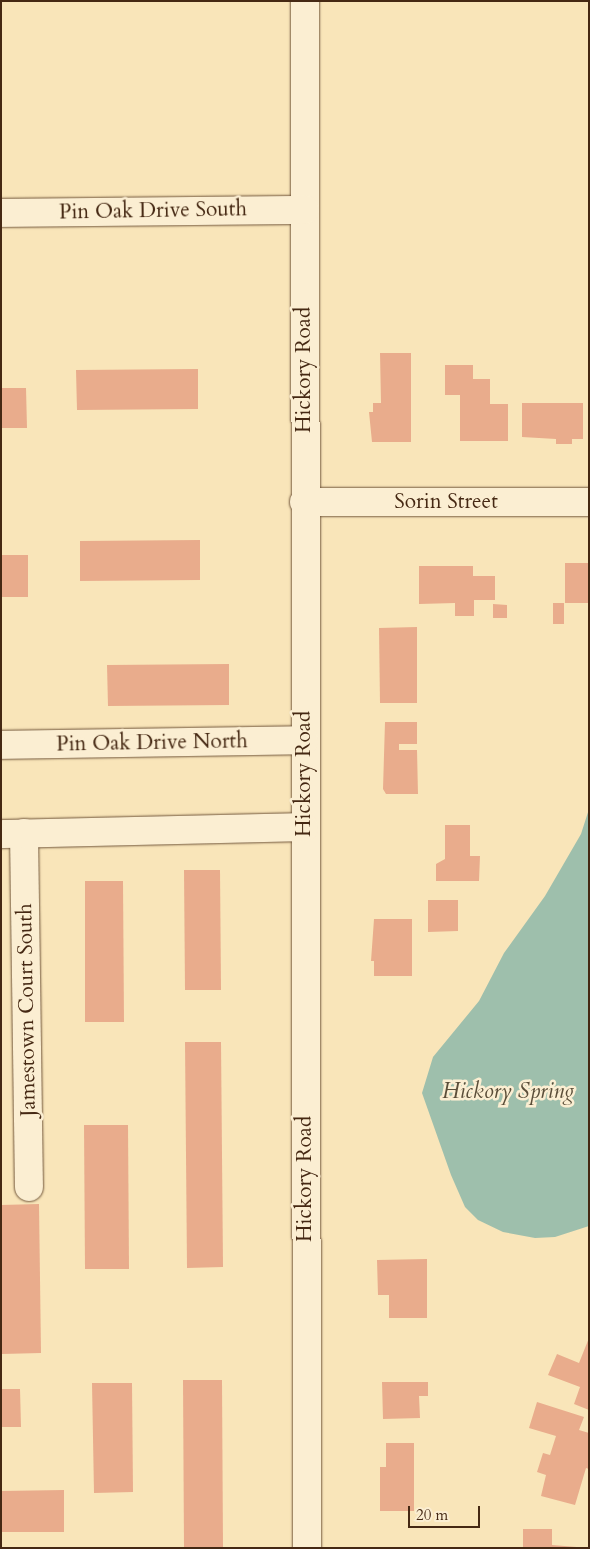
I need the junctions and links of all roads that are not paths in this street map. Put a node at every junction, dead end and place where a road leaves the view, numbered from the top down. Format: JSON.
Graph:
{"nodes":[{"id":1,"x":305,"y":1,"type":"edge"},
{"id":2,"x":305,"y":210,"type":"junction"},
{"id":3,"x":1,"y":213,"type":"edge"},
{"id":4,"x":304,"y":502,"type":"junction"},
{"id":5,"x":589,"y":502,"type":"edge"},
{"id":6,"x":304,"y":740,"type":"junction"},
{"id":7,"x":1,"y":745,"type":"edge"},
{"id":8,"x":304,"y":827,"type":"junction"},
{"id":9,"x":13,"y":833,"type":"edge"},
{"id":10,"x":29,"y":1187,"type":"dead end"},
{"id":11,"x":307,"y":1548,"type":"edge"}],
"edges":[{"from":1,"to":2,"type":"street","name":"Hickory Road"},
{"from":2,"to":3,"type":"street","name":"Pin Oak Drive South"},
{"from":2,"to":4,"type":"street","name":"Hickory Road"},
{"from":4,"to":5,"type":"street","name":"Sorin Street"},
{"from":4,"to":6,"type":"street","name":"Hickory Road"},
{"from":6,"to":7,"type":"street","name":"Pin Oak Drive North"},
{"from":6,"to":8,"type":"street","name":"Hickory Road"},
{"from":8,"to":9,"type":"street","name":"Jamestown Court South"},
{"from":8,"to":11,"type":"street","name":"Hickory Road"},
{"from":9,"to":10,"type":"street","name":"Jamestown Court South"}]}
